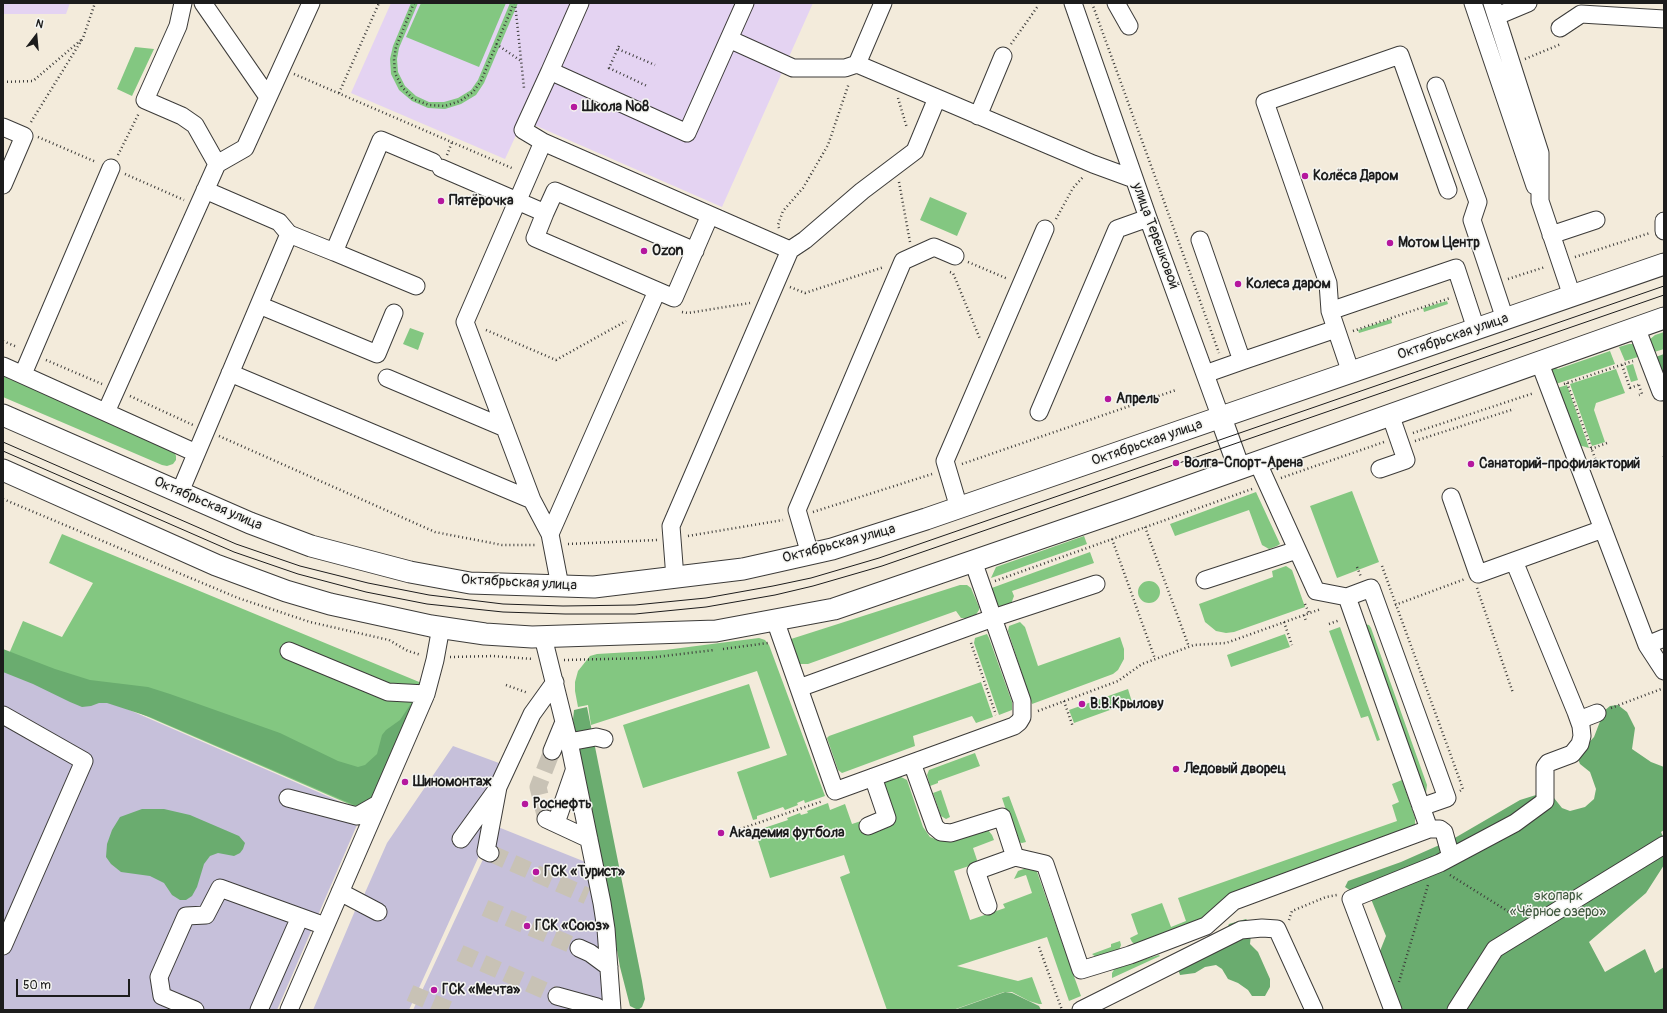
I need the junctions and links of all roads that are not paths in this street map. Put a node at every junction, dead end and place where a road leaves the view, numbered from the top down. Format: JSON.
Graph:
{"nodes":[{"id":1,"x":183,"y":3,"type":"edge"},
{"id":2,"x":203,"y":3,"type":"edge"},
{"id":3,"x":311,"y":3,"type":"edge"},
{"id":4,"x":580,"y":3,"type":"edge"},
{"id":5,"x":745,"y":3,"type":"edge"},
{"id":6,"x":883,"y":3,"type":"edge"},
{"id":7,"x":1073,"y":3,"type":"edge"},
{"id":8,"x":1116,"y":3,"type":"edge"},
{"id":9,"x":1472,"y":3,"type":"edge"},
{"id":10,"x":1528,"y":3,"type":"edge"},
{"id":11,"x":1494,"y":9,"type":"edge"},
{"id":12,"x":1664,"y":19,"type":"edge"},
{"id":13,"x":1129,"y":26,"type":"dead end"},
{"id":14,"x":1560,"y":28,"type":"road end"},
{"id":15,"x":729,"y":39,"type":"junction"},
{"id":16,"x":1003,"y":56,"type":"road end"},
{"id":17,"x":857,"y":64,"type":"junction"},
{"id":18,"x":550,"y":71,"type":"junction"},
{"id":19,"x":1436,"y":86,"type":"dead end"},
{"id":20,"x":268,"y":97,"type":"junction"},
{"id":21,"x":937,"y":98,"type":"junction"},
{"id":22,"x":978,"y":116,"type":"junction"},
{"id":23,"x":3,"y":127,"type":"edge"},
{"id":24,"x":543,"y":142,"type":"junction"},
{"id":25,"x":217,"y":164,"type":"junction"},
{"id":26,"x":111,"y":168,"type":"road end"},
{"id":27,"x":1134,"y":179,"type":"junction"},
{"id":28,"x":3,"y":185,"type":"edge"},
{"id":29,"x":205,"y":190,"type":"junction"},
{"id":30,"x":1448,"y":190,"type":"dead end"},
{"id":31,"x":517,"y":201,"type":"junction"},
{"id":32,"x":1540,"y":201,"type":"junction"},
{"id":33,"x":545,"y":213,"type":"junction"},
{"id":34,"x":710,"y":215,"type":"junction"},
{"id":35,"x":1148,"y":218,"type":"junction"},
{"id":36,"x":1596,"y":220,"type":"dead end"},
{"id":37,"x":1664,"y":220,"type":"edge"},
{"id":38,"x":1045,"y":229,"type":"road end"},
{"id":39,"x":1664,"y":230,"type":"edge"},
{"id":40,"x":289,"y":234,"type":"junction"},
{"id":41,"x":1551,"y":235,"type":"junction"},
{"id":42,"x":1200,"y":240,"type":"dead end"},
{"id":43,"x":790,"y":250,"type":"junction"},
{"id":44,"x":695,"y":251,"type":"junction"},
{"id":45,"x":334,"y":252,"type":"junction"},
{"id":46,"x":950,"y":263,"type":"road end"},
{"id":47,"x":1664,"y":264,"type":"edge"},
{"id":48,"x":416,"y":286,"type":"dead end"},
{"id":49,"x":657,"y":290,"type":"junction"},
{"id":50,"x":1572,"y":296,"type":"junction"},
{"id":51,"x":259,"y":305,"type":"junction"},
{"id":52,"x":1330,"y":311,"type":"junction"},
{"id":53,"x":394,"y":313,"type":"dead end"},
{"id":54,"x":1664,"y":318,"type":"edge"},
{"id":55,"x":1505,"y":319,"type":"junction"},
{"id":56,"x":1636,"y":327,"type":"junction"},
{"id":57,"x":1476,"y":329,"type":"junction"},
{"id":58,"x":1337,"y":332,"type":"junction"},
{"id":59,"x":1242,"y":361,"type":"junction"},
{"id":60,"x":1539,"y":361,"type":"junction"},
{"id":61,"x":3,"y":366,"type":"edge"},
{"id":62,"x":230,"y":373,"type":"junction"},
{"id":63,"x":1351,"y":373,"type":"junction"},
{"id":64,"x":23,"y":374,"type":"junction"},
{"id":65,"x":1205,"y":374,"type":"junction"},
{"id":66,"x":387,"y":378,"type":"dead end"},
{"id":67,"x":1664,"y":391,"type":"edge"},
{"id":68,"x":106,"y":412,"type":"junction"},
{"id":69,"x":1039,"y":412,"type":"dead end"},
{"id":70,"x":1390,"y":414,"type":"junction"},
{"id":71,"x":3,"y":415,"type":"edge"},
{"id":72,"x":1221,"y":418,"type":"junction"},
{"id":73,"x":505,"y":428,"type":"junction"},
{"id":74,"x":196,"y":453,"type":"junction"},
{"id":75,"x":1248,"y":465,"type":"junction"},
{"id":76,"x":3,"y":470,"type":"edge"},
{"id":77,"x":1380,"y":470,"type":"dead end"},
{"id":78,"x":180,"y":492,"type":"junction"},
{"id":79,"x":1451,"y":497,"type":"dead end"},
{"id":80,"x":532,"y":500,"type":"junction"},
{"id":81,"x":959,"y":508,"type":"junction"},
{"id":82,"x":1603,"y":529,"type":"junction"},
{"id":83,"x":550,"y":534,"type":"junction"},
{"id":84,"x":1297,"y":550,"type":"junction"},
{"id":85,"x":810,"y":554,"type":"junction"},
{"id":86,"x":974,"y":561,"type":"junction"},
{"id":87,"x":1514,"y":561,"type":"junction"},
{"id":88,"x":676,"y":578,"type":"junction"},
{"id":89,"x":1206,"y":580,"type":"dead end"},
{"id":90,"x":1096,"y":584,"type":"dead end"},
{"id":91,"x":560,"y":586,"type":"junction"},
{"id":92,"x":1347,"y":597,"type":"junction"},
{"id":93,"x":994,"y":618,"type":"junction"},
{"id":94,"x":775,"y":620,"type":"junction"},
{"id":95,"x":441,"y":627,"type":"junction"},
{"id":96,"x":544,"y":637,"type":"junction"},
{"id":97,"x":1664,"y":638,"type":"edge"},
{"id":98,"x":1647,"y":645,"type":"junction"},
{"id":99,"x":289,"y":651,"type":"dead end"},
{"id":100,"x":1664,"y":671,"type":"edge"},
{"id":101,"x":555,"y":682,"type":"junction"},
{"id":102,"x":799,"y":688,"type":"junction"},
{"id":103,"x":426,"y":694,"type":"junction"},
{"id":104,"x":1597,"y":713,"type":"road end"},
{"id":105,"x":3,"y":715,"type":"edge"},
{"id":106,"x":1579,"y":720,"type":"junction"},
{"id":107,"x":564,"y":722,"type":"junction"},
{"id":108,"x":604,"y":739,"type":"dead end"},
{"id":109,"x":569,"y":742,"type":"junction"},
{"id":110,"x":552,"y":751,"type":"tunnel mouth"},
{"id":111,"x":912,"y":763,"type":"junction"},
{"id":112,"x":574,"y":771,"type":"junction"},
{"id":113,"x":873,"y":777,"type":"junction"},
{"id":114,"x":498,"y":787,"type":"junction"},
{"id":115,"x":288,"y":798,"type":"dead end"},
{"id":116,"x":378,"y":804,"type":"junction"},
{"id":117,"x":1421,"y":807,"type":"junction"},
{"id":118,"x":868,"y":826,"type":"dead end"},
{"id":119,"x":1428,"y":829,"type":"junction"},
{"id":120,"x":461,"y":839,"type":"dead end"},
{"id":121,"x":589,"y":839,"type":"junction"},
{"id":122,"x":1664,"y":845,"type":"edge"},
{"id":123,"x":490,"y":853,"type":"dead end"},
{"id":124,"x":1015,"y":857,"type":"junction"},
{"id":125,"x":1451,"y":857,"type":"junction"},
{"id":126,"x":340,"y":892,"type":"junction"},
{"id":127,"x":988,"y":906,"type":"dead end"},
{"id":128,"x":378,"y":912,"type":"dead end"},
{"id":129,"x":300,"y":917,"type":"junction"},
{"id":130,"x":325,"y":926,"type":"junction"},
{"id":131,"x":3,"y":946,"type":"edge"},
{"id":132,"x":579,"y":948,"type":"tunnel mouth"},
{"id":133,"x":609,"y":967,"type":"junction"},
{"id":134,"x":557,"y":996,"type":"tunnel mouth"},
{"id":135,"x":604,"y":1008,"type":"edge"},
{"id":136,"x":195,"y":1010,"type":"edge"},
{"id":137,"x":259,"y":1010,"type":"edge"},
{"id":138,"x":288,"y":1010,"type":"edge"},
{"id":139,"x":1081,"y":1010,"type":"edge"},
{"id":140,"x":1314,"y":1010,"type":"edge"},
{"id":141,"x":1393,"y":1010,"type":"edge"},
{"id":142,"x":1456,"y":1010,"type":"edge"}],
"edges":[{"from":1,"to":25,"type":"street"},
{"from":2,"to":20,"type":"street"},
{"from":3,"to":20,"type":"street"},
{"from":4,"to":18,"type":"street"},
{"from":5,"to":15,"type":"street"},
{"from":6,"to":17,"type":"street"},
{"from":7,"to":27,"type":"street","name":"улица Терешковой"},
{"from":8,"to":13,"type":"street"},
{"from":9,"to":32,"type":"street"},
{"from":10,"to":11,"type":"street"},
{"from":11,"to":32,"type":"street"},
{"from":12,"to":14,"type":"street"},
{"from":15,"to":17,"type":"street"},
{"from":15,"to":18,"type":"street"},
{"from":16,"to":22,"type":"street"},
{"from":17,"to":21,"type":"street"},
{"from":18,"to":24,"type":"street"},
{"from":19,"to":55,"type":"street"},
{"from":20,"to":25,"type":"street"},
{"from":21,"to":22,"type":"street"},
{"from":21,"to":43,"type":"street"},
{"from":22,"to":27,"type":"street"},
{"from":23,"to":28,"type":"street"},
{"from":24,"to":31,"type":"street"},
{"from":24,"to":34,"type":"street"},
{"from":25,"to":29,"type":"street"},
{"from":26,"to":64,"type":"street"},
{"from":27,"to":35,"type":"street","name":"улица Терешковой"},
{"from":29,"to":40,"type":"street"},
{"from":29,"to":68,"type":"street"},
{"from":30,"to":52,"type":"street"},
{"from":31,"to":33,"type":"street"},
{"from":31,"to":45,"type":"street"},
{"from":31,"to":73,"type":"street"},
{"from":32,"to":41,"type":"street"},
{"from":33,"to":44,"type":"street"},
{"from":33,"to":49,"type":"street"},
{"from":34,"to":43,"type":"street"},
{"from":34,"to":44,"type":"street"},
{"from":35,"to":65,"type":"street","name":"улица Терешковой"},
{"from":35,"to":69,"type":"street"},
{"from":36,"to":41,"type":"street"},
{"from":37,"to":39,"type":"street"},
{"from":38,"to":81,"type":"street"},
{"from":40,"to":45,"type":"street"},
{"from":40,"to":51,"type":"street"},
{"from":41,"to":50,"type":"street"},
{"from":42,"to":59,"type":"street"},
{"from":43,"to":88,"type":"street"},
{"from":44,"to":49,"type":"street"},
{"from":45,"to":48,"type":"street"},
{"from":46,"to":85,"type":"street"},
{"from":47,"to":50,"type":"main road","name":"Октябрьская улица"},
{"from":49,"to":83,"type":"street"},
{"from":50,"to":55,"type":"main road","name":"Октябрьская улица"},
{"from":51,"to":53,"type":"street"},
{"from":51,"to":62,"type":"street"},
{"from":52,"to":57,"type":"street"},
{"from":52,"to":58,"type":"street"},
{"from":54,"to":56,"type":"main road"},
{"from":55,"to":57,"type":"main road","name":"Октябрьская улица"},
{"from":56,"to":60,"type":"main road"},
{"from":56,"to":67,"type":"street"},
{"from":57,"to":63,"type":"main road","name":"Октябрьская улица"},
{"from":58,"to":59,"type":"street"},
{"from":58,"to":63,"type":"street"},
{"from":59,"to":65,"type":"street"},
{"from":60,"to":70,"type":"main road"},
{"from":60,"to":82,"type":"street"},
{"from":61,"to":64,"type":"street"},
{"from":62,"to":74,"type":"street"},
{"from":62,"to":80,"type":"street"},
{"from":63,"to":72,"type":"main road","name":"Октябрьская улица"},
{"from":64,"to":68,"type":"street"},
{"from":65,"to":72,"type":"street","name":"улица Терешковой"},
{"from":66,"to":73,"type":"street"},
{"from":68,"to":74,"type":"street"},
{"from":70,"to":75,"type":"main road"},
{"from":70,"to":77,"type":"street"},
{"from":71,"to":78,"type":"main road","name":"Октябрьская улица"},
{"from":72,"to":75,"type":"main road","name":"улица Терешковой"},
{"from":72,"to":81,"type":"main road","name":"Октябрьская улица"},
{"from":73,"to":80,"type":"street"},
{"from":74,"to":78,"type":"street"},
{"from":75,"to":84,"type":"street"},
{"from":75,"to":86,"type":"main road"},
{"from":76,"to":95,"type":"main road"},
{"from":78,"to":91,"type":"main road","name":"Октябрьская улица"},
{"from":79,"to":87,"type":"street"},
{"from":80,"to":83,"type":"street"},
{"from":81,"to":85,"type":"main road","name":"Октябрьская улица"},
{"from":82,"to":87,"type":"street"},
{"from":82,"to":98,"type":"street"},
{"from":83,"to":91,"type":"street"},
{"from":84,"to":89,"type":"street"},
{"from":84,"to":92,"type":"street"},
{"from":85,"to":88,"type":"main road","name":"Октябрьская улица"},
{"from":86,"to":93,"type":"street"},
{"from":86,"to":94,"type":"main road"},
{"from":87,"to":106,"type":"street"},
{"from":88,"to":91,"type":"main road","name":"Октябрьская улица"},
{"from":90,"to":93,"type":"street"},
{"from":92,"to":117,"type":"street"},
{"from":92,"to":117,"type":"street"},
{"from":93,"to":102,"type":"street"},
{"from":93,"to":111,"type":"street"},
{"from":94,"to":96,"type":"main road"},
{"from":94,"to":102,"type":"street"},
{"from":95,"to":96,"type":"main road"},
{"from":95,"to":103,"type":"street"},
{"from":96,"to":101,"type":"street"},
{"from":97,"to":98,"type":"street"},
{"from":98,"to":100,"type":"street"},
{"from":99,"to":103,"type":"street"},
{"from":101,"to":107,"type":"street"},
{"from":101,"to":114,"type":"street"},
{"from":102,"to":113,"type":"street"},
{"from":103,"to":116,"type":"street"},
{"from":104,"to":106,"type":"street"},
{"from":105,"to":131,"type":"street"},
{"from":106,"to":125,"type":"street"},
{"from":107,"to":109,"type":"street"},
{"from":107,"to":110,"type":"street"},
{"from":108,"to":109,"type":"street"},
{"from":109,"to":112,"type":"street"},
{"from":111,"to":113,"type":"street"},
{"from":111,"to":124,"type":"street"},
{"from":112,"to":121,"type":"street"},
{"from":112,"to":121,"type":"street"},
{"from":113,"to":118,"type":"street"},
{"from":114,"to":120,"type":"street"},
{"from":114,"to":123,"type":"street"},
{"from":115,"to":116,"type":"street"},
{"from":116,"to":126,"type":"street"},
{"from":117,"to":119,"type":"street"},
{"from":119,"to":124,"type":"street"},
{"from":119,"to":125,"type":"street"},
{"from":121,"to":133,"type":"street"},
{"from":122,"to":142,"type":"street"},
{"from":124,"to":127,"type":"street"},
{"from":125,"to":141,"type":"street"},
{"from":126,"to":128,"type":"street"},
{"from":126,"to":130,"type":"street"},
{"from":129,"to":130,"type":"street"},
{"from":129,"to":136,"type":"street"},
{"from":129,"to":137,"type":"street"},
{"from":130,"to":138,"type":"street"},
{"from":132,"to":133,"type":"street"},
{"from":133,"to":135,"type":"street"},
{"from":134,"to":135,"type":"street"},
{"from":139,"to":140,"type":"street"}]}
